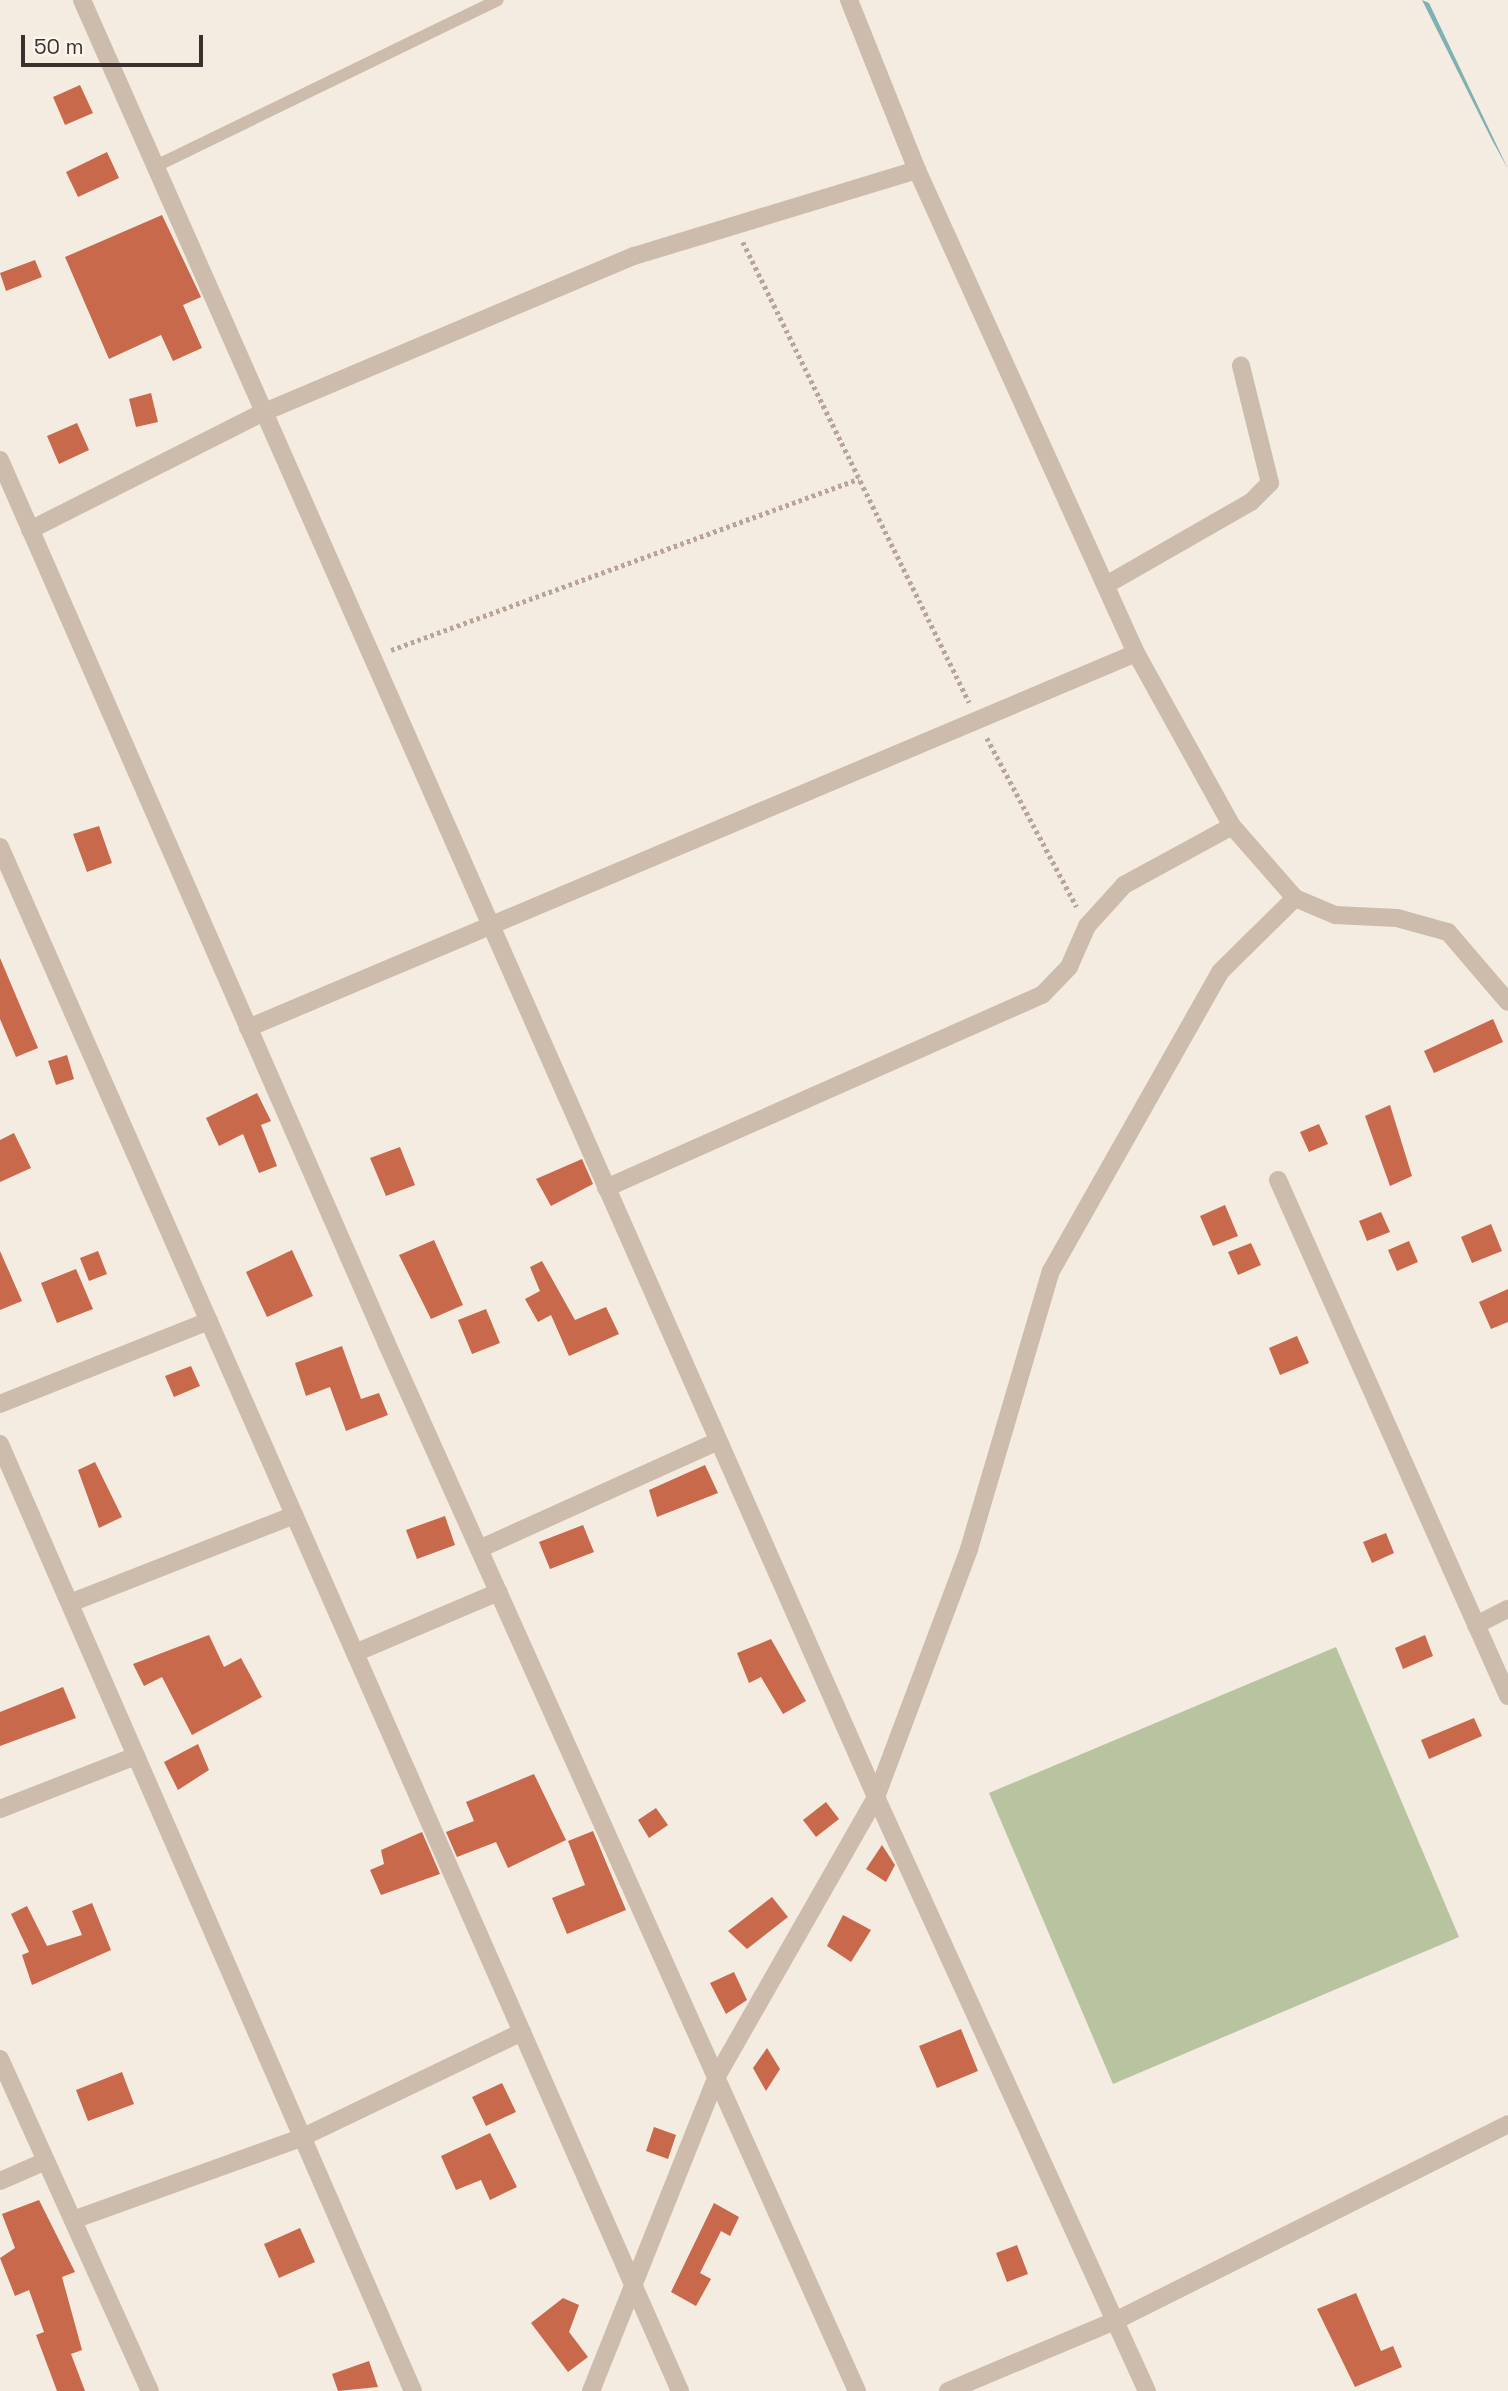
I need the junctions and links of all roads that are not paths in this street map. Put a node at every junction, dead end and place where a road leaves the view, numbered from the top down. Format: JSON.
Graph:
{"nodes":[{"id":1,"x":82,"y":0,"type":"edge"},
{"id":2,"x":498,"y":0,"type":"edge"},
{"id":3,"x":849,"y":0,"type":"edge"},
{"id":4,"x":154,"y":167,"type":"junction"},
{"id":5,"x":917,"y":170,"type":"junction"},
{"id":6,"x":1241,"y":366,"type":"dead end"},
{"id":7,"x":262,"y":413,"type":"junction"},
{"id":8,"x":1,"y":464,"type":"edge"},
{"id":9,"x":30,"y":530,"type":"junction"},
{"id":10,"x":1106,"y":585,"type":"junction"},
{"id":11,"x":1136,"y":653,"type":"junction"},
{"id":12,"x":1232,"y":826,"type":"junction"},
{"id":13,"x":0,"y":847,"type":"edge"},
{"id":14,"x":1295,"y":898,"type":"junction"},
{"id":15,"x":490,"y":927,"type":"junction"},
{"id":16,"x":1508,"y":1002,"type":"edge"},
{"id":17,"x":248,"y":1028,"type":"junction"},
{"id":18,"x":1278,"y":1180,"type":"dead end"},
{"id":19,"x":606,"y":1188,"type":"junction"},
{"id":20,"x":209,"y":1321,"type":"junction"},
{"id":21,"x":0,"y":1404,"type":"edge"},
{"id":22,"x":718,"y":1441,"type":"junction"},
{"id":23,"x":0,"y":1444,"type":"edge"},
{"id":24,"x":294,"y":1515,"type":"junction"},
{"id":25,"x":479,"y":1549,"type":"junction"},
{"id":26,"x":499,"y":1592,"type":"junction"},
{"id":27,"x":70,"y":1604,"type":"junction"},
{"id":28,"x":1508,"y":1609,"type":"edge"},
{"id":29,"x":1476,"y":1625,"type":"junction"},
{"id":30,"x":355,"y":1653,"type":"junction"},
{"id":31,"x":1508,"y":1696,"type":"edge"},
{"id":32,"x":136,"y":1756,"type":"junction"},
{"id":33,"x":876,"y":1797,"type":"junction"},
{"id":34,"x":0,"y":1810,"type":"edge"},
{"id":35,"x":522,"y":2032,"type":"junction"},
{"id":36,"x":0,"y":2059,"type":"edge"},
{"id":37,"x":717,"y":2076,"type":"junction"},
{"id":38,"x":1508,"y":2124,"type":"edge"},
{"id":39,"x":303,"y":2137,"type":"junction"},
{"id":40,"x":46,"y":2161,"type":"junction"},
{"id":41,"x":0,"y":2181,"type":"edge"},
{"id":42,"x":74,"y":2220,"type":"junction"},
{"id":43,"x":631,"y":2280,"type":"junction"},
{"id":44,"x":1117,"y":2320,"type":"junction"},
{"id":45,"x":150,"y":2391,"type":"edge"},
{"id":46,"x":414,"y":2391,"type":"edge"},
{"id":47,"x":591,"y":2391,"type":"edge"},
{"id":48,"x":680,"y":2391,"type":"edge"},
{"id":49,"x":857,"y":2391,"type":"edge"},
{"id":50,"x":948,"y":2391,"type":"edge"},
{"id":51,"x":1147,"y":2391,"type":"edge"}],
"edges":[{"from":1,"to":4,"type":"street"},
{"from":2,"to":4,"type":"lane"},
{"from":3,"to":5,"type":"street"},
{"from":4,"to":7,"type":"street"},
{"from":5,"to":7,"type":"street"},
{"from":5,"to":10,"type":"street"},
{"from":6,"to":10,"type":"street"},
{"from":7,"to":9,"type":"street"},
{"from":7,"to":15,"type":"street"},
{"from":8,"to":9,"type":"street"},
{"from":9,"to":17,"type":"street"},
{"from":10,"to":11,"type":"street"},
{"from":11,"to":12,"type":"street"},
{"from":11,"to":15,"type":"street"},
{"from":12,"to":14,"type":"street"},
{"from":12,"to":19,"type":"street"},
{"from":13,"to":20,"type":"street"},
{"from":14,"to":16,"type":"street"},
{"from":14,"to":33,"type":"street"},
{"from":15,"to":17,"type":"street"},
{"from":15,"to":19,"type":"street"},
{"from":17,"to":25,"type":"street"},
{"from":18,"to":29,"type":"street"},
{"from":19,"to":22,"type":"street"},
{"from":20,"to":21,"type":"street"},
{"from":20,"to":24,"type":"street"},
{"from":22,"to":25,"type":"street"},
{"from":22,"to":33,"type":"street"},
{"from":23,"to":27,"type":"street"},
{"from":24,"to":27,"type":"street"},
{"from":24,"to":30,"type":"street"},
{"from":25,"to":26,"type":"street"},
{"from":26,"to":30,"type":"street"},
{"from":26,"to":37,"type":"street"},
{"from":27,"to":32,"type":"street"},
{"from":28,"to":29,"type":"street"},
{"from":29,"to":31,"type":"street"},
{"from":30,"to":35,"type":"street"},
{"from":32,"to":34,"type":"street"},
{"from":32,"to":39,"type":"street"},
{"from":33,"to":37,"type":"street"},
{"from":33,"to":44,"type":"street"},
{"from":35,"to":39,"type":"street"},
{"from":35,"to":43,"type":"street"},
{"from":36,"to":40,"type":"street"},
{"from":37,"to":43,"type":"street"},
{"from":37,"to":49,"type":"street"},
{"from":38,"to":44,"type":"street"},
{"from":39,"to":42,"type":"street"},
{"from":39,"to":46,"type":"street"},
{"from":40,"to":41,"type":"street"},
{"from":40,"to":42,"type":"street"},
{"from":42,"to":45,"type":"street"},
{"from":43,"to":47,"type":"street"},
{"from":43,"to":48,"type":"street"},
{"from":44,"to":50,"type":"street"},
{"from":44,"to":51,"type":"street"}]}
